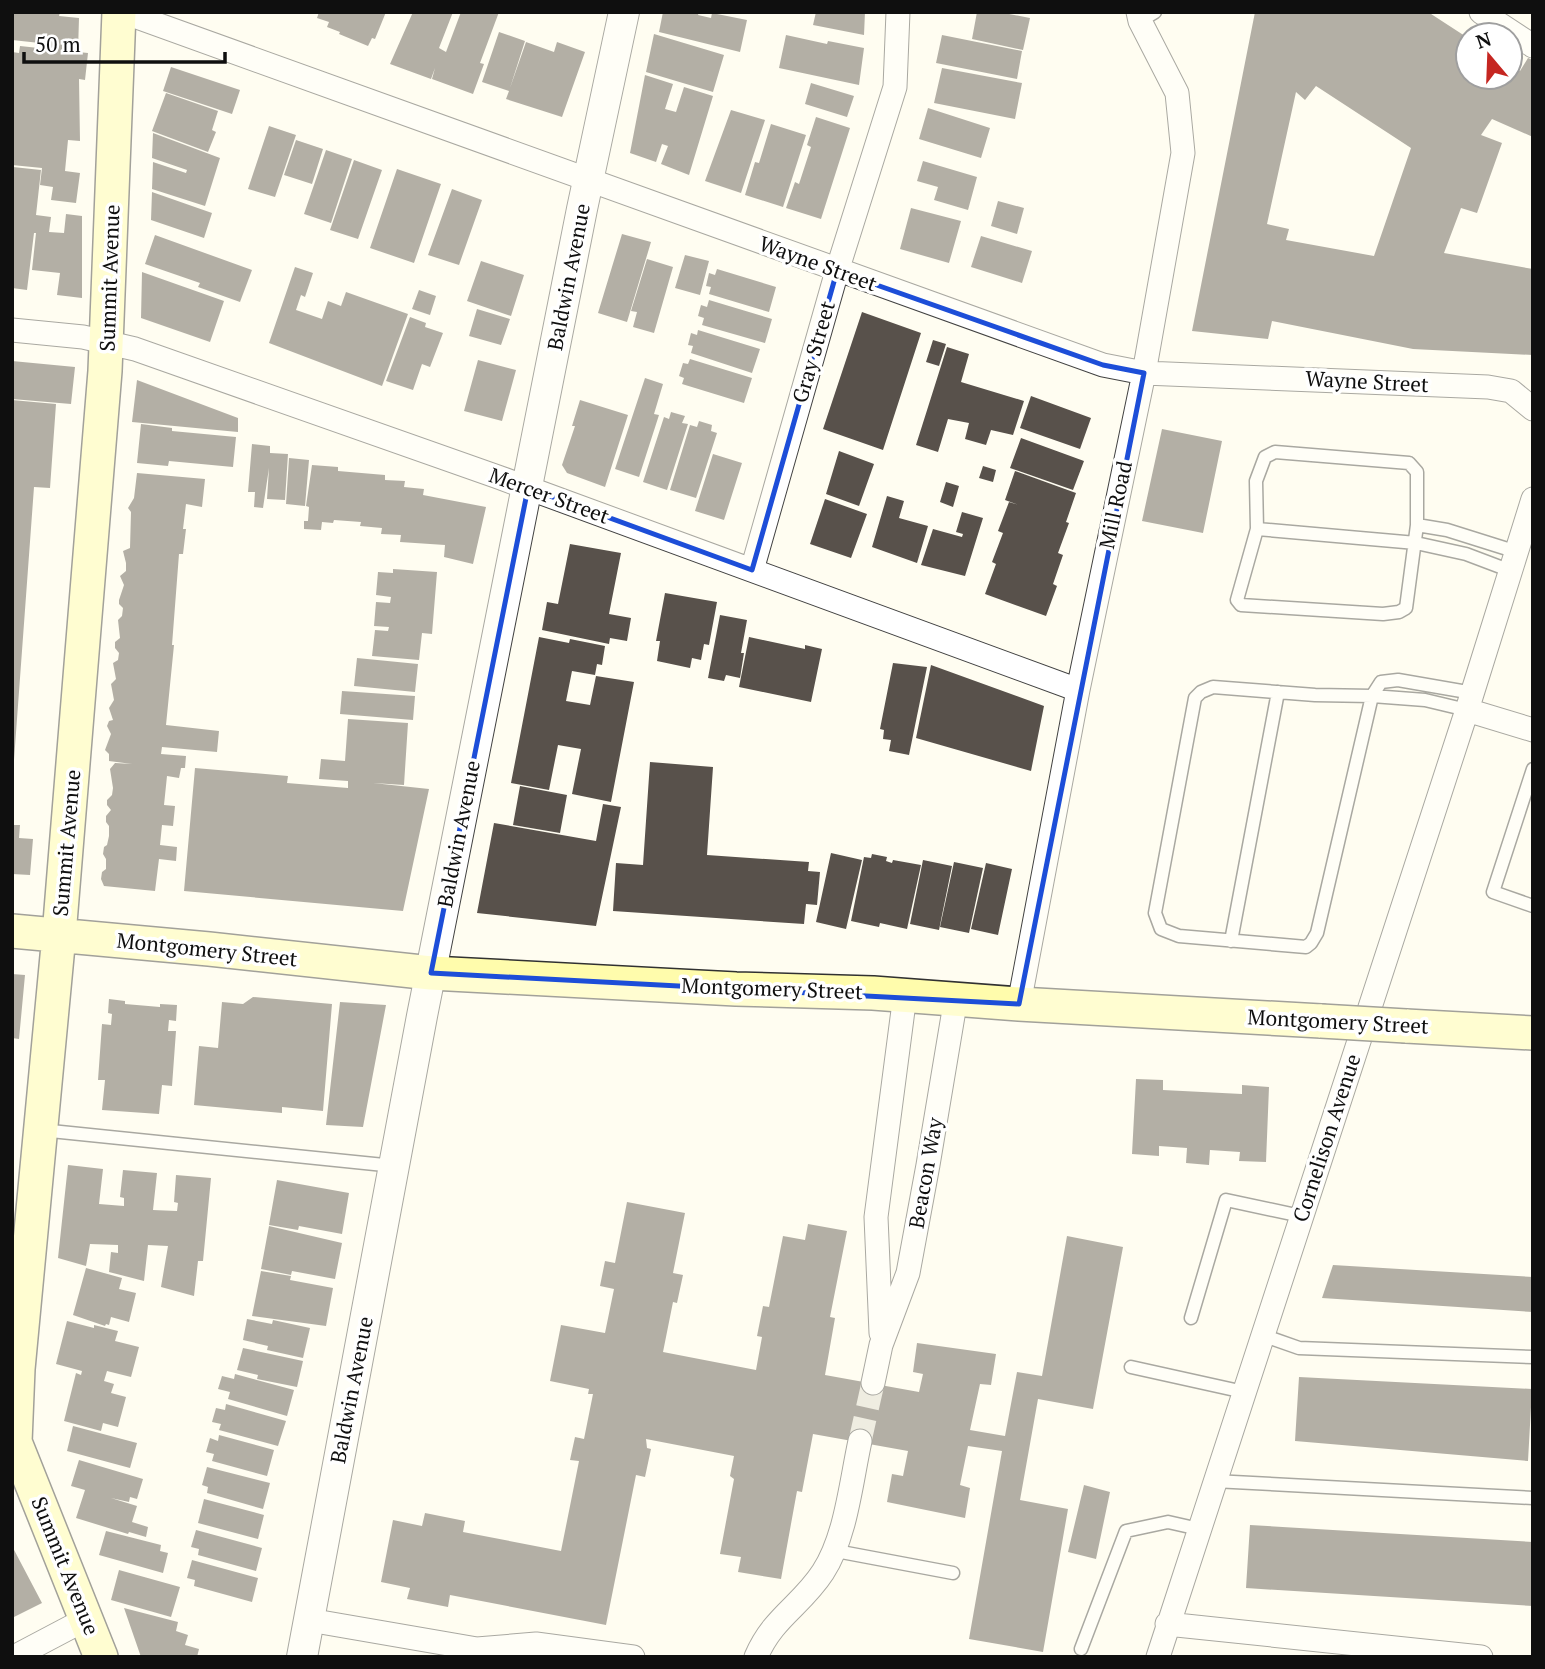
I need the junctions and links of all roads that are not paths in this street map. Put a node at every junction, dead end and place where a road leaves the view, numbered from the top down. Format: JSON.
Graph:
{"nodes":[{"id":1,"x":121,"y":12,"type":"edge"},
{"id":2,"x":624,"y":12,"type":"edge"},
{"id":3,"x":898,"y":12,"type":"edge"},
{"id":4,"x":1481,"y":12,"type":"edge"},
{"id":5,"x":1144,"y":15,"type":"edge"},
{"id":6,"x":1533,"y":46,"type":"edge"},
{"id":7,"x":589,"y":179,"type":"junction"},
{"id":8,"x":837,"y":271,"type":"junction"},
{"id":9,"x":12,"y":330,"type":"edge"},
{"id":10,"x":107,"y":342,"type":"junction"},
{"id":11,"x":1144,"y":373,"type":"junction"},
{"id":12,"x":1533,"y":409,"type":"edge"},
{"id":13,"x":528,"y":488,"type":"junction"},
{"id":14,"x":1533,"y":499,"type":"edge"},
{"id":15,"x":1417,"y":525,"type":"junction"},
{"id":16,"x":1256,"y":529,"type":"junction"},
{"id":17,"x":1416,"y":543,"type":"junction"},
{"id":18,"x":1514,"y":562,"type":"junction"},
{"id":19,"x":752,"y":570,"type":"junction"},
{"id":20,"x":1078,"y":690,"type":"junction"},
{"id":21,"x":1278,"y":692,"type":"junction"},
{"id":22,"x":1372,"y":696,"type":"junction"},
{"id":23,"x":1470,"y":702,"type":"junction"},
{"id":24,"x":1533,"y":730,"type":"edge"},
{"id":25,"x":1533,"y":769,"type":"edge"},
{"id":26,"x":1533,"y":906,"type":"edge"},
{"id":27,"x":12,"y":931,"type":"edge"},
{"id":28,"x":60,"y":935,"type":"junction"},
{"id":29,"x":1231,"y":941,"type":"junction"},
{"id":30,"x":431,"y":973,"type":"junction"},
{"id":31,"x":905,"y":995,"type":"junction"},
{"id":32,"x":956,"y":998,"type":"junction"},
{"id":33,"x":1019,"y":1004,"type":"junction"},
{"id":34,"x":1533,"y":1033,"type":"edge"},
{"id":35,"x":41,"y":1130,"type":"junction"},
{"id":36,"x":394,"y":1166,"type":"junction"},
{"id":37,"x":1301,"y":1216,"type":"junction"},
{"id":38,"x":1191,"y":1318,"type":"dead end"},
{"id":39,"x":1262,"y":1335,"type":"junction"},
{"id":40,"x":881,"y":1345,"type":"junction"},
{"id":41,"x":1533,"y":1357,"type":"edge"},
{"id":42,"x":1131,"y":1367,"type":"dead end"},
{"id":43,"x":873,"y":1383,"type":"tunnel mouth"},
{"id":44,"x":1244,"y":1392,"type":"junction"},
{"id":45,"x":14,"y":1397,"type":"edge"},
{"id":46,"x":860,"y":1441,"type":"tunnel mouth"},
{"id":47,"x":1214,"y":1481,"type":"junction"},
{"id":48,"x":1533,"y":1499,"type":"edge"},
{"id":49,"x":1199,"y":1529,"type":"junction"},
{"id":50,"x":836,"y":1551,"type":"junction"},
{"id":51,"x":953,"y":1573,"type":"dead end"},
{"id":52,"x":86,"y":1619,"type":"junction"},
{"id":53,"x":309,"y":1620,"type":"junction"},
{"id":54,"x":1167,"y":1624,"type":"junction"},
{"id":55,"x":1081,"y":1649,"type":"dead end"},
{"id":56,"x":14,"y":1657,"type":"edge"},
{"id":57,"x":101,"y":1657,"type":"edge"},
{"id":58,"x":302,"y":1657,"type":"edge"},
{"id":59,"x":633,"y":1657,"type":"edge"},
{"id":60,"x":756,"y":1657,"type":"edge"},
{"id":61,"x":1158,"y":1657,"type":"edge"},
{"id":62,"x":1480,"y":1657,"type":"edge"}],
"edges":[{"from":1,"to":7,"type":"street","name":"Wayne Street"},
{"from":1,"to":10,"type":"main road","name":"Summit Avenue"},
{"from":2,"to":7,"type":"street","name":"Baldwin Avenue"},
{"from":3,"to":8,"type":"street","name":"Gray Street"},
{"from":4,"to":6,"type":"street"},
{"from":5,"to":11,"type":"street","name":"Mill Road"},
{"from":7,"to":8,"type":"street","name":"Wayne Street"},
{"from":7,"to":13,"type":"street","name":"Baldwin Avenue"},
{"from":8,"to":11,"type":"street","name":"Wayne Street"},
{"from":8,"to":19,"type":"street","name":"Gray Street"},
{"from":9,"to":10,"type":"street","name":"Mercer Street"},
{"from":10,"to":13,"type":"street","name":"Mercer Street"},
{"from":10,"to":28,"type":"main road","name":"Summit Avenue"},
{"from":11,"to":12,"type":"street","name":"Wayne Street"},
{"from":11,"to":20,"type":"street","name":"Mill Road"},
{"from":13,"to":19,"type":"street","name":"Mercer Street"},
{"from":13,"to":30,"type":"street","name":"Baldwin Avenue"},
{"from":14,"to":18,"type":"street","name":"Cornelison Avenue"},
{"from":15,"to":16,"type":"lane"},
{"from":15,"to":17,"type":"lane"},
{"from":15,"to":18,"type":"lane"},
{"from":16,"to":17,"type":"lane"},
{"from":16,"to":17,"type":"lane"},
{"from":17,"to":18,"type":"lane"},
{"from":18,"to":23,"type":"street","name":"Cornelison Avenue"},
{"from":19,"to":20,"type":"street","name":"Mercer Street"},
{"from":20,"to":33,"type":"street","name":"Mill Road"},
{"from":21,"to":22,"type":"lane"},
{"from":21,"to":29,"type":"lane"},
{"from":21,"to":29,"type":"lane"},
{"from":22,"to":23,"type":"lane"},
{"from":22,"to":29,"type":"lane"},
{"from":23,"to":24,"type":"street"},
{"from":23,"to":37,"type":"street","name":"Cornelison Avenue"},
{"from":25,"to":26,"type":"lane"},
{"from":27,"to":28,"type":"main road","name":"Montgomery Street"},
{"from":28,"to":30,"type":"main road","name":"Montgomery Street"},
{"from":28,"to":35,"type":"main road","name":"Summit Avenue"},
{"from":30,"to":31,"type":"main road","name":"Montgomery Street"},
{"from":30,"to":36,"type":"street","name":"Baldwin Avenue"},
{"from":31,"to":32,"type":"main road","name":"Montgomery Street"},
{"from":31,"to":40,"type":"street","name":"Beacon Way"},
{"from":32,"to":33,"type":"main road","name":"Montgomery Street"},
{"from":32,"to":40,"type":"street","name":"Beacon Way"},
{"from":33,"to":34,"type":"main road","name":"Montgomery Street","bridge":true},
{"from":35,"to":36,"type":"lane"},
{"from":35,"to":45,"type":"main road","name":"Summit Avenue"},
{"from":36,"to":53,"type":"street","name":"Baldwin Avenue"},
{"from":37,"to":38,"type":"lane"},
{"from":37,"to":39,"type":"street","name":"Cornelison Avenue"},
{"from":39,"to":41,"type":"lane"},
{"from":39,"to":44,"type":"street","name":"Cornelison Avenue"},
{"from":40,"to":43,"type":"street","name":"Beacon Way"},
{"from":42,"to":44,"type":"lane"},
{"from":44,"to":47,"type":"street","name":"Cornelison Avenue"},
{"from":45,"to":52,"type":"main road","name":"Summit Avenue"},
{"from":46,"to":50,"type":"street"},
{"from":47,"to":48,"type":"lane"},
{"from":47,"to":49,"type":"street","name":"Cornelison Avenue"},
{"from":49,"to":54,"type":"street","name":"Cornelison Avenue"},
{"from":49,"to":55,"type":"lane"},
{"from":50,"to":51,"type":"lane"},
{"from":50,"to":60,"type":"street"},
{"from":52,"to":56,"type":"street"},
{"from":52,"to":57,"type":"main road","name":"Summit Avenue"},
{"from":53,"to":58,"type":"street","name":"Baldwin Avenue"},
{"from":53,"to":59,"type":"street"},
{"from":54,"to":61,"type":"street","name":"Cornelison Avenue"},
{"from":54,"to":62,"type":"street"}]}
